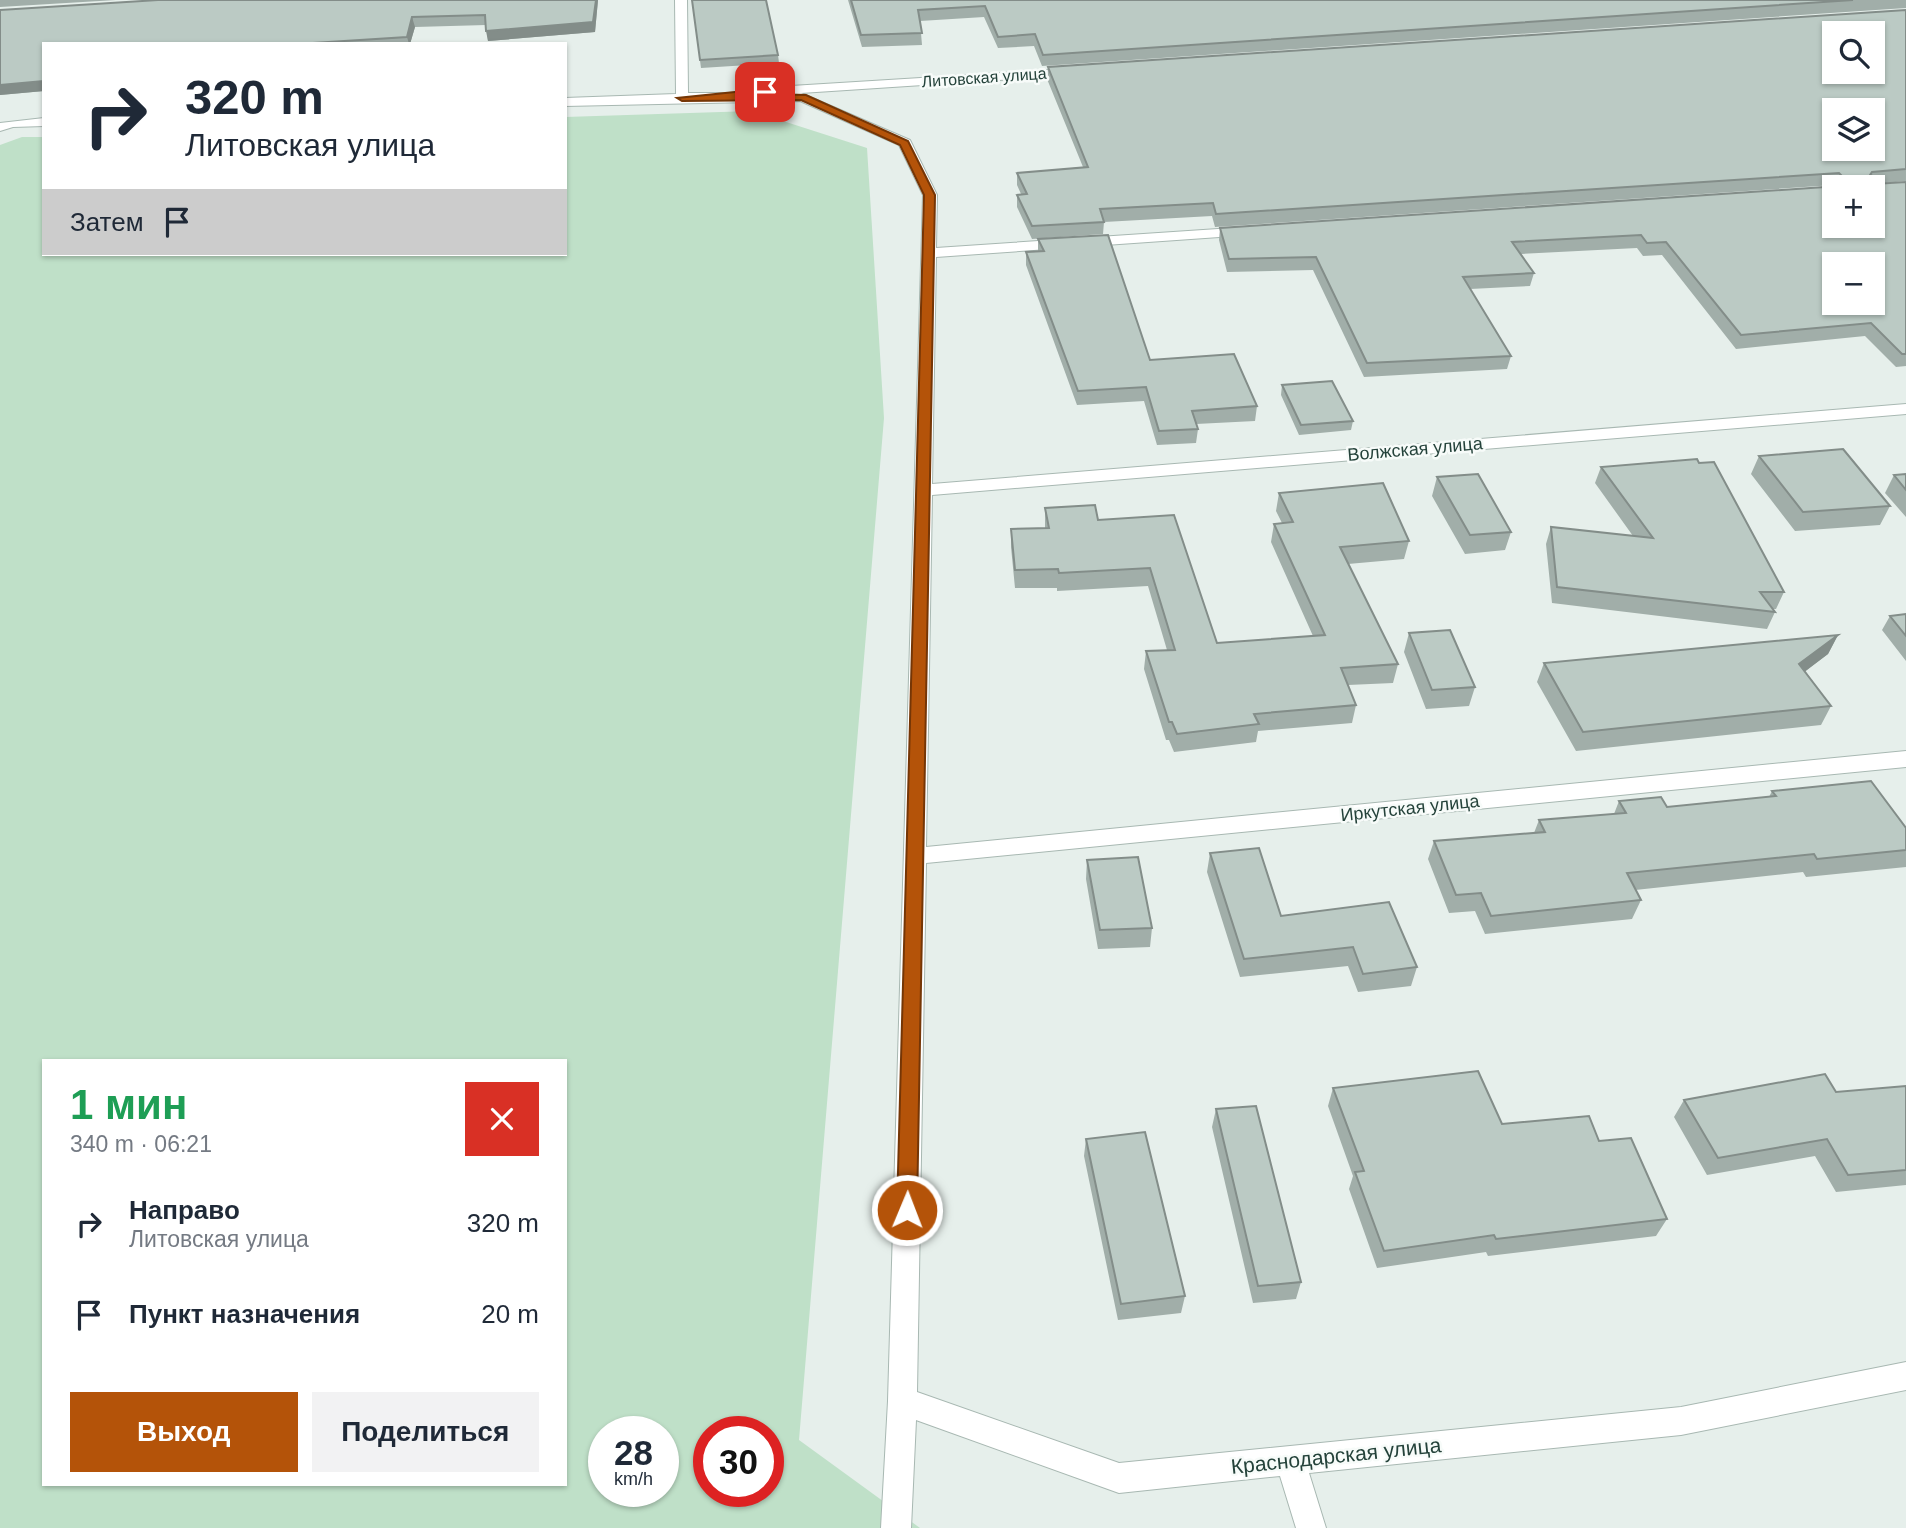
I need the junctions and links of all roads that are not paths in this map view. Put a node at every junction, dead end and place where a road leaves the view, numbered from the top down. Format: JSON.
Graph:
{"nodes":[{"id":1,"x":681,"y":0,"type":"edge"},
{"id":2,"x":1085,"y":70,"type":"edge"},
{"id":3,"x":682,"y":98,"type":"junction"},
{"id":4,"x":567,"y":102,"type":"edge"},
{"id":5,"x":42,"y":122,"type":"edge"},
{"id":6,"x":0,"y":127,"type":"edge"},
{"id":7,"x":1263,"y":230,"type":"edge"},
{"id":8,"x":929,"y":253,"type":"junction"},
{"id":9,"x":1906,"y":409,"type":"edge"},
{"id":10,"x":923,"y":490,"type":"junction"},
{"id":11,"x":1906,"y":759,"type":"edge"},
{"id":12,"x":915,"y":856,"type":"junction"},
{"id":13,"x":1906,"y":1376,"type":"edge"},
{"id":14,"x":902,"y":1401,"type":"junction"},
{"id":15,"x":1290,"y":1461,"type":"junction"},
{"id":16,"x":896,"y":1528,"type":"edge"},
{"id":17,"x":1311,"y":1528,"type":"edge"}],
"edges":[{"from":1,"to":3,"type":"street"},
{"from":2,"to":3,"type":"street","name":"Литовская улица"},
{"from":3,"to":4,"type":"street","name":"Литовская улица"},
{"from":3,"to":8,"type":"street"},
{"from":5,"to":6,"type":"street"},
{"from":7,"to":8,"type":"street"},
{"from":8,"to":10,"type":"street"},
{"from":9,"to":10,"type":"street","name":"Волжская улица"},
{"from":10,"to":12,"type":"street"},
{"from":11,"to":12,"type":"street","name":"Иркутская улица"},
{"from":12,"to":14,"type":"street"},
{"from":13,"to":15,"type":"street","name":"Краснодарская улица"},
{"from":14,"to":15,"type":"street","name":"Краснодарская улица"},
{"from":14,"to":16,"type":"street"},
{"from":15,"to":17,"type":"street"}]}
